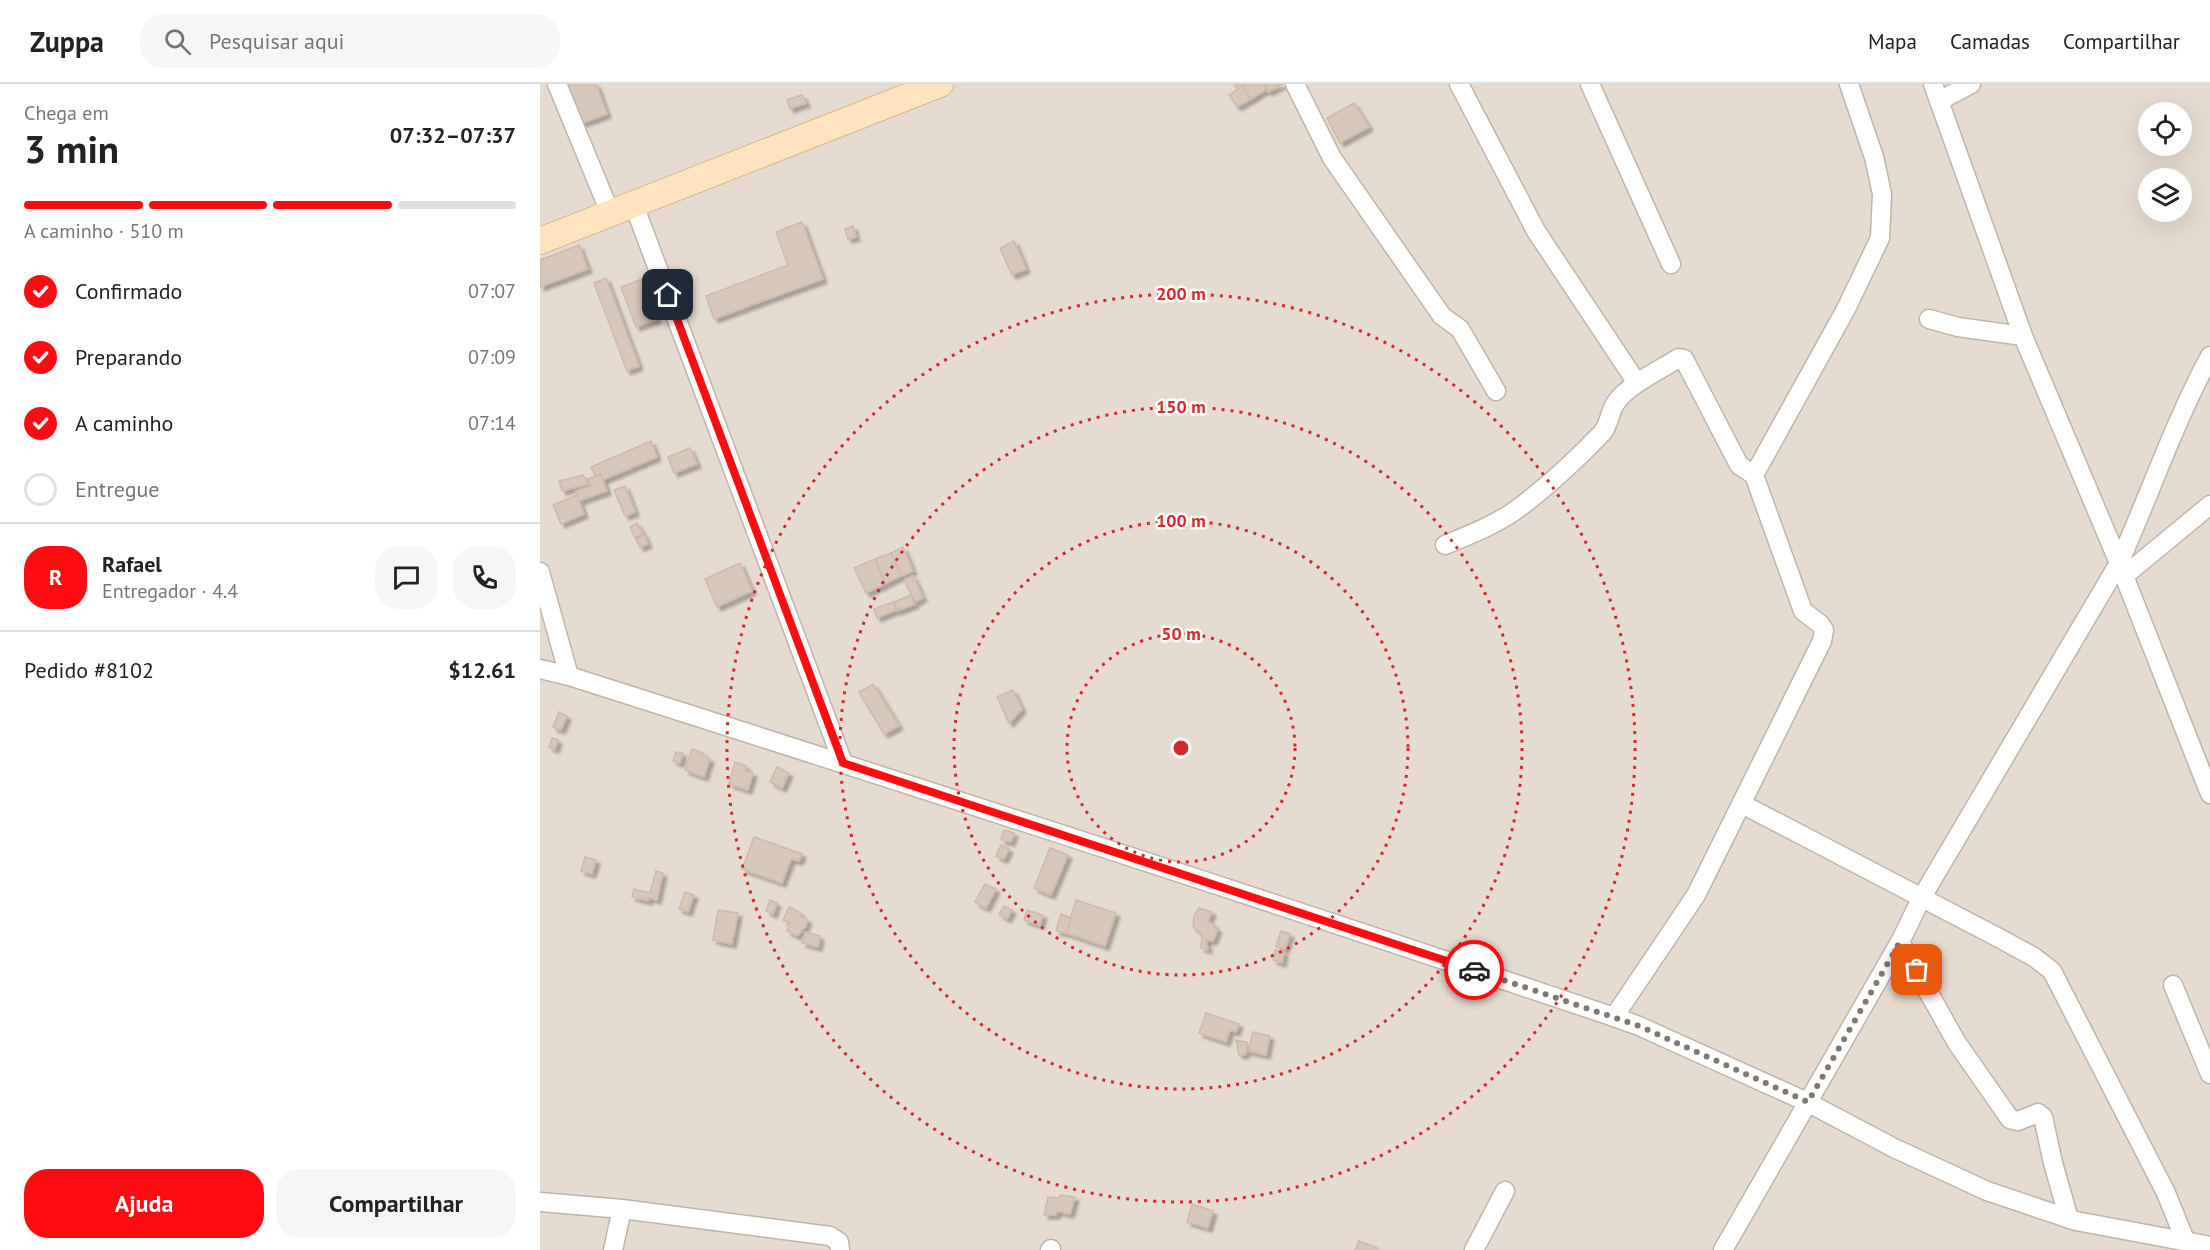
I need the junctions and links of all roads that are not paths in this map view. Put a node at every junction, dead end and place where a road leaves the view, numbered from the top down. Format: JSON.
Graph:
{"nodes":[{"id":1,"x":557,"y":84,"type":"edge"},
{"id":2,"x":938,"y":84,"type":"edge"},
{"id":3,"x":1295,"y":84,"type":"edge"},
{"id":4,"x":1459,"y":84,"type":"edge"},
{"id":5,"x":1590,"y":84,"type":"edge"},
{"id":6,"x":1849,"y":84,"type":"edge"},
{"id":7,"x":1971,"y":84,"type":"edge"},
{"id":8,"x":1936,"y":92,"type":"edge"},
{"id":9,"x":634,"y":206,"type":"junction"},
{"id":10,"x":611,"y":215,"type":"junction"},
{"id":11,"x":540,"y":242,"type":"edge"},
{"id":12,"x":1671,"y":264,"type":"dead end"},
{"id":13,"x":1929,"y":319,"type":"dead end"},
{"id":14,"x":2023,"y":336,"type":"junction"},
{"id":15,"x":2210,"y":356,"type":"edge"},
{"id":16,"x":1637,"y":383,"type":"junction"},
{"id":17,"x":1496,"y":391,"type":"dead end"},
{"id":18,"x":1754,"y":475,"type":"junction"},
{"id":19,"x":2210,"y":505,"type":"edge"},
{"id":20,"x":1445,"y":544,"type":"dead end"},
{"id":21,"x":2121,"y":569,"type":"junction"},
{"id":22,"x":540,"y":572,"type":"edge"},
{"id":23,"x":540,"y":669,"type":"edge"},
{"id":24,"x":569,"y":676,"type":"junction"},
{"id":25,"x":843,"y":763,"type":"junction"},
{"id":26,"x":2205,"y":767,"type":"edge"},
{"id":27,"x":2210,"y":794,"type":"edge"},
{"id":28,"x":1742,"y":804,"type":"junction"},
{"id":29,"x":1922,"y":897,"type":"junction"},
{"id":30,"x":1900,"y":942,"type":"junction"},
{"id":31,"x":2173,"y":984,"type":"dead end"},
{"id":32,"x":1614,"y":1017,"type":"junction"},
{"id":33,"x":2210,"y":1074,"type":"edge"},
{"id":34,"x":1808,"y":1102,"type":"junction"},
{"id":35,"x":1505,"y":1191,"type":"dead end"},
{"id":36,"x":540,"y":1202,"type":"edge"},
{"id":37,"x":622,"y":1209,"type":"junction"},
{"id":38,"x":2069,"y":1219,"type":"junction"},
{"id":39,"x":2185,"y":1240,"type":"junction"},
{"id":40,"x":2210,"y":1246,"type":"edge"},
{"id":41,"x":613,"y":1250,"type":"edge"},
{"id":42,"x":840,"y":1250,"type":"edge"},
{"id":43,"x":1474,"y":1250,"type":"edge"},
{"id":44,"x":1723,"y":1250,"type":"edge"}],
"edges":[{"from":1,"to":10,"type":"street"},
{"from":2,"to":9,"type":"main road"},
{"from":3,"to":17,"type":"street"},
{"from":4,"to":16,"type":"street"},
{"from":5,"to":12,"type":"street"},
{"from":6,"to":18,"type":"street"},
{"from":7,"to":8,"type":"street"},
{"from":8,"to":14,"type":"street"},
{"from":9,"to":10,"type":"main road"},
{"from":9,"to":25,"type":"street"},
{"from":10,"to":11,"type":"main road"},
{"from":13,"to":14,"type":"street"},
{"from":14,"to":21,"type":"street"},
{"from":15,"to":21,"type":"street"},
{"from":16,"to":18,"type":"street"},
{"from":16,"to":20,"type":"street"},
{"from":18,"to":28,"type":"street"},
{"from":19,"to":21,"type":"street"},
{"from":21,"to":26,"type":"street"},
{"from":21,"to":29,"type":"street"},
{"from":22,"to":24,"type":"street"},
{"from":23,"to":24,"type":"street"},
{"from":24,"to":25,"type":"street"},
{"from":25,"to":32,"type":"street"},
{"from":26,"to":27,"type":"street"},
{"from":28,"to":29,"type":"street"},
{"from":28,"to":32,"type":"street"},
{"from":29,"to":30,"type":"street"},
{"from":29,"to":39,"type":"street"},
{"from":30,"to":34,"type":"street"},
{"from":30,"to":38,"type":"street"},
{"from":31,"to":33,"type":"street"},
{"from":32,"to":34,"type":"street"},
{"from":34,"to":38,"type":"street"},
{"from":34,"to":44,"type":"street"},
{"from":35,"to":43,"type":"street"},
{"from":36,"to":37,"type":"street"},
{"from":37,"to":41,"type":"street"},
{"from":37,"to":42,"type":"street"},
{"from":38,"to":39,"type":"street"},
{"from":39,"to":40,"type":"street"}]}
